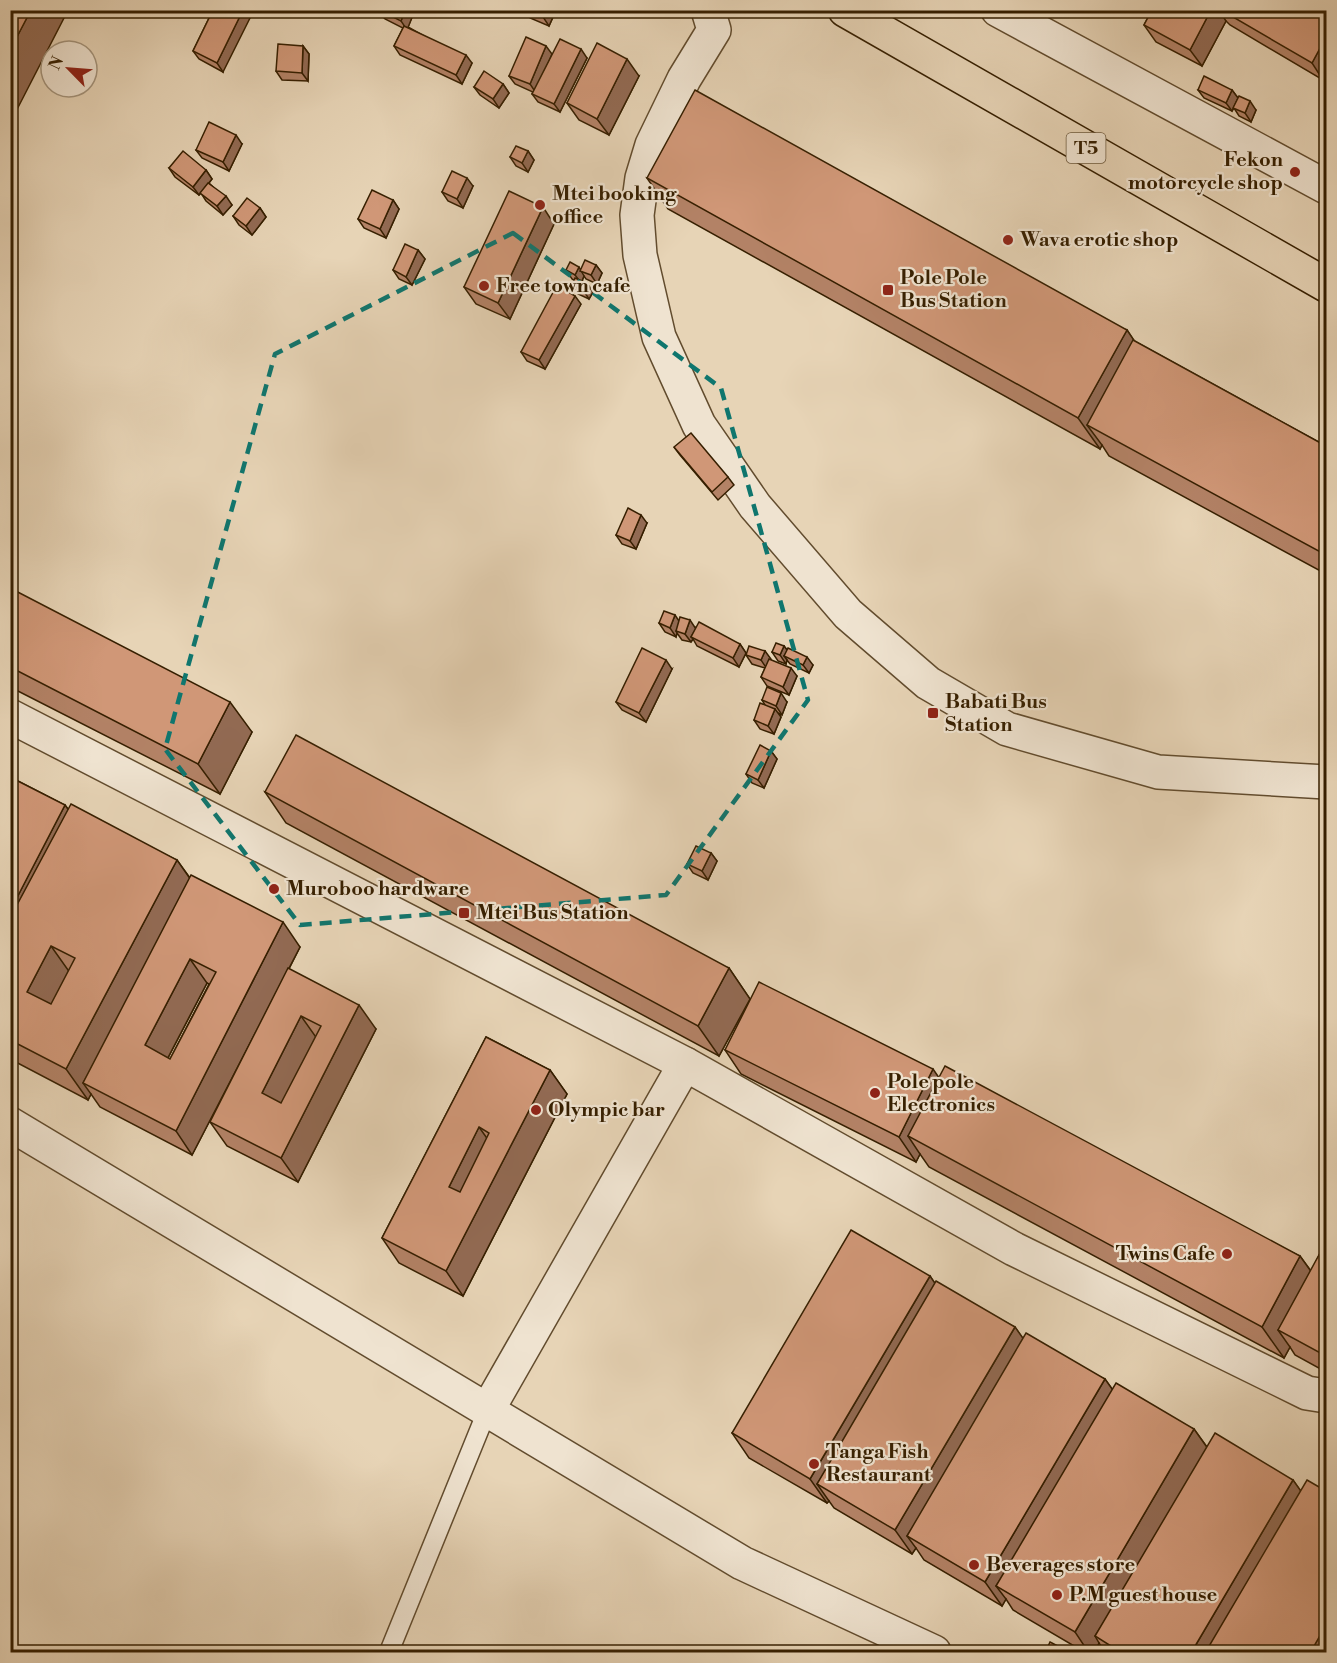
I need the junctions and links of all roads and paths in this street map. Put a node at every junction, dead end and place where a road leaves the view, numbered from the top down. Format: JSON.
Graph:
{"nodes":[{"id":1,"x":708,"y":10,"type":"edge"},
{"id":2,"x":845,"y":10,"type":"edge"},
{"id":3,"x":998,"y":10,"type":"edge"},
{"id":4,"x":1326,"y":187,"type":"edge"},
{"id":5,"x":1326,"y":285,"type":"edge"},
{"id":6,"x":10,"y":716,"type":"edge"},
{"id":7,"x":1326,"y":782,"type":"edge"},
{"id":8,"x":685,"y":1064,"type":"junction"},
{"id":9,"x":10,"y":1124,"type":"edge"},
{"id":10,"x":1326,"y":1396,"type":"edge"},
{"id":11,"x":487,"y":1411,"type":"junction"},
{"id":12,"x":873,"y":1638,"type":"edge"},
{"id":13,"x":389,"y":1653,"type":"edge"},
{"id":14,"x":934,"y":1653,"type":"edge"}],
"edges":[{"from":1,"to":7,"type":"street"},
{"from":2,"to":5,"type":"highway","number":"T5"},
{"from":3,"to":4,"type":"street"},
{"from":6,"to":8,"type":"street"},
{"from":8,"to":10,"type":"street"},
{"from":8,"to":11,"type":"street"},
{"from":9,"to":11,"type":"street"},
{"from":11,"to":12,"type":"street"},
{"from":11,"to":13,"type":"lane"},
{"from":12,"to":14,"type":"street"}]}
